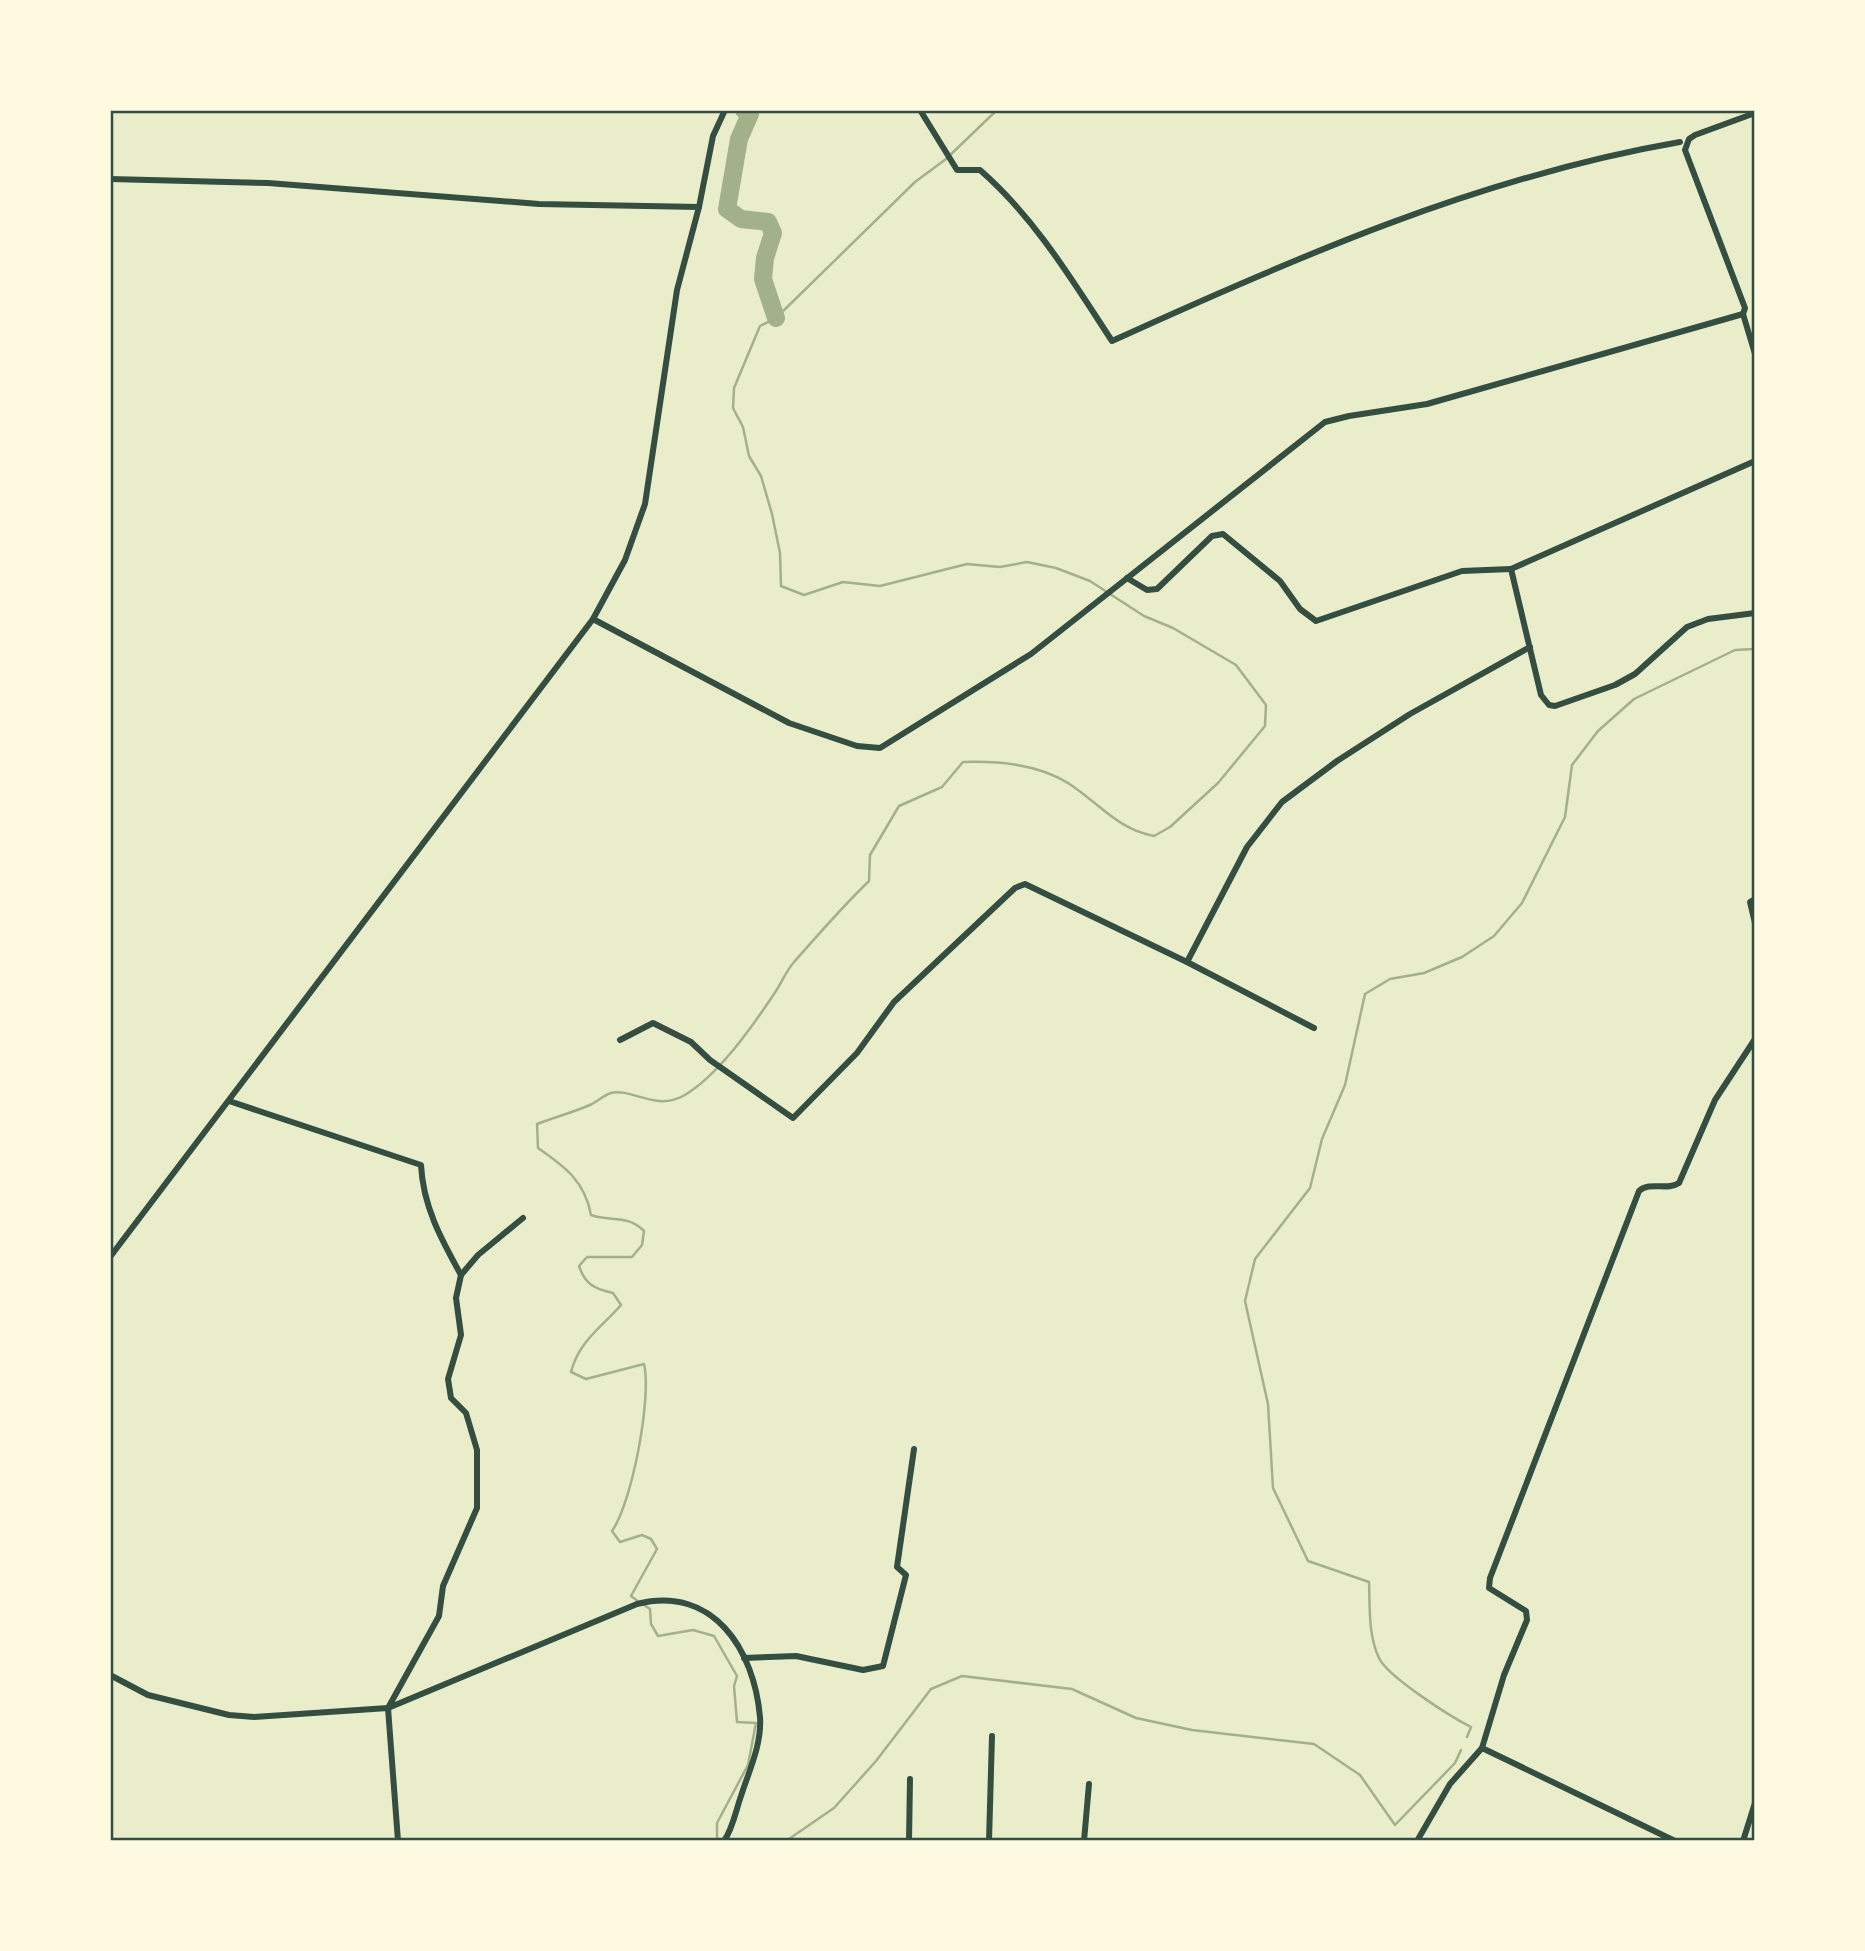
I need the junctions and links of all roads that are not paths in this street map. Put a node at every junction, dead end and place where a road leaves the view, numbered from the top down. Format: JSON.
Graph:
{"nodes":[{"id":1,"x":920,"y":110,"type":"edge"},
{"id":2,"x":724,"y":111,"type":"edge"},
{"id":3,"x":1755,"y":113,"type":"edge"},
{"id":4,"x":1680,"y":142,"type":"dead end"},
{"id":5,"x":110,"y":179,"type":"edge"},
{"id":6,"x":699,"y":207,"type":"junction"},
{"id":7,"x":1743,"y":314,"type":"junction"},
{"id":8,"x":1755,"y":354,"type":"edge"},
{"id":9,"x":1755,"y":461,"type":"edge"},
{"id":10,"x":1511,"y":569,"type":"junction"},
{"id":11,"x":1127,"y":579,"type":"junction"},
{"id":12,"x":1755,"y":613,"type":"edge"},
{"id":13,"x":593,"y":618,"type":"junction"},
{"id":14,"x":1530,"y":647,"type":"junction"},
{"id":15,"x":1755,"y":899,"type":"edge"},
{"id":16,"x":1755,"y":923,"type":"edge"},
{"id":17,"x":1186,"y":962,"type":"junction"},
{"id":18,"x":1314,"y":1028,"type":"dead end"},
{"id":19,"x":1755,"y":1039,"type":"edge"},
{"id":20,"x":620,"y":1040,"type":"dead end"},
{"id":21,"x":229,"y":1101,"type":"junction"},
{"id":22,"x":523,"y":1218,"type":"dead end"},
{"id":23,"x":110,"y":1258,"type":"edge"},
{"id":24,"x":460,"y":1275,"type":"junction"},
{"id":25,"x":915,"y":1449,"type":"dead end"},
{"id":26,"x":744,"y":1658,"type":"junction"},
{"id":27,"x":110,"y":1675,"type":"edge"},
{"id":28,"x":388,"y":1709,"type":"junction"},
{"id":29,"x":992,"y":1736,"type":"dead end"},
{"id":30,"x":1482,"y":1748,"type":"junction"},
{"id":31,"x":909,"y":1779,"type":"dead end"},
{"id":32,"x":1089,"y":1784,"type":"dead end"},
{"id":33,"x":1755,"y":1803,"type":"edge"},
{"id":34,"x":1673,"y":1840,"type":"edge"},
{"id":35,"x":398,"y":1841,"type":"edge"},
{"id":36,"x":724,"y":1841,"type":"edge"},
{"id":37,"x":908,"y":1841,"type":"edge"},
{"id":38,"x":989,"y":1841,"type":"edge"},
{"id":39,"x":1084,"y":1841,"type":"edge"},
{"id":40,"x":1418,"y":1841,"type":"edge"},
{"id":41,"x":1743,"y":1841,"type":"edge"}],
"edges":[{"from":1,"to":4,"type":"street"},
{"from":2,"to":6,"type":"street"},
{"from":3,"to":7,"type":"street"},
{"from":5,"to":6,"type":"street"},
{"from":6,"to":13,"type":"street"},
{"from":7,"to":8,"type":"street"},
{"from":7,"to":11,"type":"street"},
{"from":9,"to":10,"type":"street"},
{"from":10,"to":11,"type":"street"},
{"from":10,"to":14,"type":"street"},
{"from":11,"to":13,"type":"street"},
{"from":12,"to":14,"type":"street"},
{"from":13,"to":21,"type":"street"},
{"from":14,"to":17,"type":"street"},
{"from":15,"to":16,"type":"street"},
{"from":17,"to":18,"type":"street"},
{"from":17,"to":20,"type":"street"},
{"from":19,"to":30,"type":"street"},
{"from":21,"to":23,"type":"street"},
{"from":21,"to":24,"type":"street"},
{"from":22,"to":24,"type":"street"},
{"from":24,"to":28,"type":"street"},
{"from":25,"to":26,"type":"street"},
{"from":26,"to":28,"type":"street"},
{"from":26,"to":36,"type":"street"},
{"from":27,"to":28,"type":"street"},
{"from":28,"to":35,"type":"street"},
{"from":29,"to":38,"type":"street"},
{"from":30,"to":34,"type":"street"},
{"from":30,"to":40,"type":"street"},
{"from":31,"to":37,"type":"street"},
{"from":32,"to":39,"type":"street"},
{"from":33,"to":41,"type":"street"}]}
